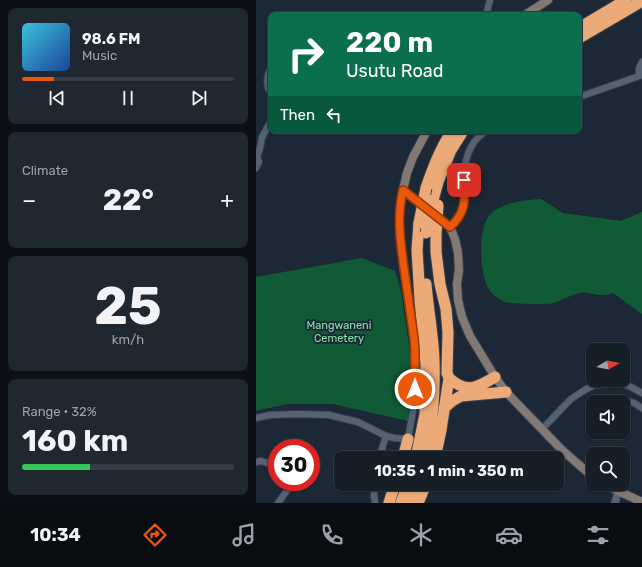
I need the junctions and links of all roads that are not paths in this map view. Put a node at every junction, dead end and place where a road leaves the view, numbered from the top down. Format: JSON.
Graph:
{"nodes":[{"id":1,"x":490,"y":0,"type":"edge"},
{"id":2,"x":548,"y":0,"type":"edge"},
{"id":3,"x":626,"y":0,"type":"edge"},
{"id":4,"x":642,"y":1,"type":"edge"},
{"id":5,"x":487,"y":12,"type":"edge"},
{"id":6,"x":530,"y":12,"type":"edge"},
{"id":7,"x":582,"y":26,"type":"edge"},
{"id":8,"x":582,"y":36,"type":"edge"},
{"id":9,"x":642,"y":62,"type":"edge"},
{"id":10,"x":268,"y":75,"type":"edge"},
{"id":11,"x":640,"y":76,"type":"edge"},
{"id":12,"x":268,"y":88,"type":"edge"},
{"id":13,"x":582,"y":96,"type":"edge"},
{"id":14,"x":268,"y":126,"type":"edge"},
{"id":15,"x":426,"y":134,"type":"edge"},
{"id":16,"x":450,"y":134,"type":"edge"},
{"id":17,"x":461,"y":134,"type":"edge"},
{"id":18,"x":482,"y":134,"type":"edge"},
{"id":19,"x":451,"y":150,"type":"junction"},
{"id":20,"x":256,"y":168,"type":"edge"},
{"id":21,"x":403,"y":190,"type":"junction"},
{"id":22,"x":450,"y":227,"type":"junction"},
{"id":23,"x":424,"y":297,"type":"junction"},
{"id":24,"x":495,"y":377,"type":"junction"},
{"id":25,"x":448,"y":378,"type":"junction"},
{"id":26,"x":506,"y":392,"type":"junction"},
{"id":27,"x":642,"y":393,"type":"edge"},
{"id":28,"x":630,"y":402,"type":"edge"},
{"id":29,"x":444,"y":408,"type":"junction"},
{"id":30,"x":642,"y":408,"type":"edge"},
{"id":31,"x":256,"y":418,"type":"edge"},
{"id":32,"x":542,"y":429,"type":"junction"},
{"id":33,"x":386,"y":436,"type":"junction"},
{"id":34,"x":403,"y":446,"type":"edge"},
{"id":35,"x":381,"y":451,"type":"edge"},
{"id":36,"x":417,"y":451,"type":"edge"},
{"id":37,"x":426,"y":451,"type":"edge"},
{"id":38,"x":436,"y":451,"type":"edge"},
{"id":39,"x":256,"y":462,"type":"edge"},
{"id":40,"x":268,"y":463,"type":"edge"},
{"id":41,"x":586,"y":470,"type":"edge"},
{"id":42,"x":287,"y":491,"type":"edge"},
{"id":43,"x":374,"y":491,"type":"edge"},
{"id":44,"x":393,"y":491,"type":"edge"},
{"id":45,"x":405,"y":491,"type":"edge"},
{"id":46,"x":414,"y":491,"type":"edge"},
{"id":47,"x":423,"y":491,"type":"edge"},
{"id":48,"x":618,"y":492,"type":"joint"},
{"id":49,"x":632,"y":501,"type":"edge"},
{"id":50,"x":642,"y":502,"type":"edge"},
{"id":51,"x":278,"y":503,"type":"edge"},
{"id":52,"x":375,"y":503,"type":"edge"},
{"id":53,"x":389,"y":503,"type":"edge"},
{"id":54,"x":401,"y":503,"type":"edge"},
{"id":55,"x":410,"y":503,"type":"edge"},
{"id":56,"x":418,"y":503,"type":"edge"},
{"id":57,"x":615,"y":503,"type":"edge"}],
"edges":[{"from":1,"to":5,"type":"street"},
{"from":2,"to":6,"type":"main road"},
{"from":3,"to":7,"type":"highway"},
{"from":4,"to":8,"type":"highway"},
{"from":9,"to":11,"type":"street"},
{"from":10,"to":12,"type":"street"},
{"from":11,"to":13,"type":"street"},
{"from":14,"to":20,"type":"street"},
{"from":15,"to":21,"type":"main road"},
{"from":16,"to":23,"type":"highway","bridge":true},
{"from":17,"to":19,"type":"highway"},
{"from":18,"to":22,"type":"street"},
{"from":19,"to":23,"type":"highway","bridge":true},
{"from":19,"to":25,"type":"highway","bridge":true},
{"from":21,"to":22,"type":"main road"},
{"from":21,"to":34,"type":"street"},
{"from":22,"to":24,"type":"main road"},
{"from":23,"to":36,"type":"highway"},
{"from":23,"to":37,"type":"highway"},
{"from":24,"to":25,"type":"highway"},
{"from":24,"to":26,"type":"main road"},
{"from":25,"to":29,"type":"highway"},
{"from":26,"to":29,"type":"highway"},
{"from":26,"to":32,"type":"main road"},
{"from":27,"to":32,"type":"street"},
{"from":28,"to":30,"type":"street"},
{"from":29,"to":38,"type":"highway"},
{"from":31,"to":33,"type":"street"},
{"from":32,"to":41,"type":"main road"},
{"from":33,"to":34,"type":"street"},
{"from":33,"to":35,"type":"street"},
{"from":39,"to":40,"type":"street"},
{"from":42,"to":51,"type":"street"},
{"from":43,"to":52,"type":"street"},
{"from":44,"to":53,"type":"highway"},
{"from":45,"to":54,"type":"highway"},
{"from":46,"to":55,"type":"highway"},
{"from":47,"to":56,"type":"highway"},
{"from":48,"to":49,"type":"main road"},
{"from":48,"to":57,"type":"street"},
{"from":49,"to":50,"type":"main road"}]}
